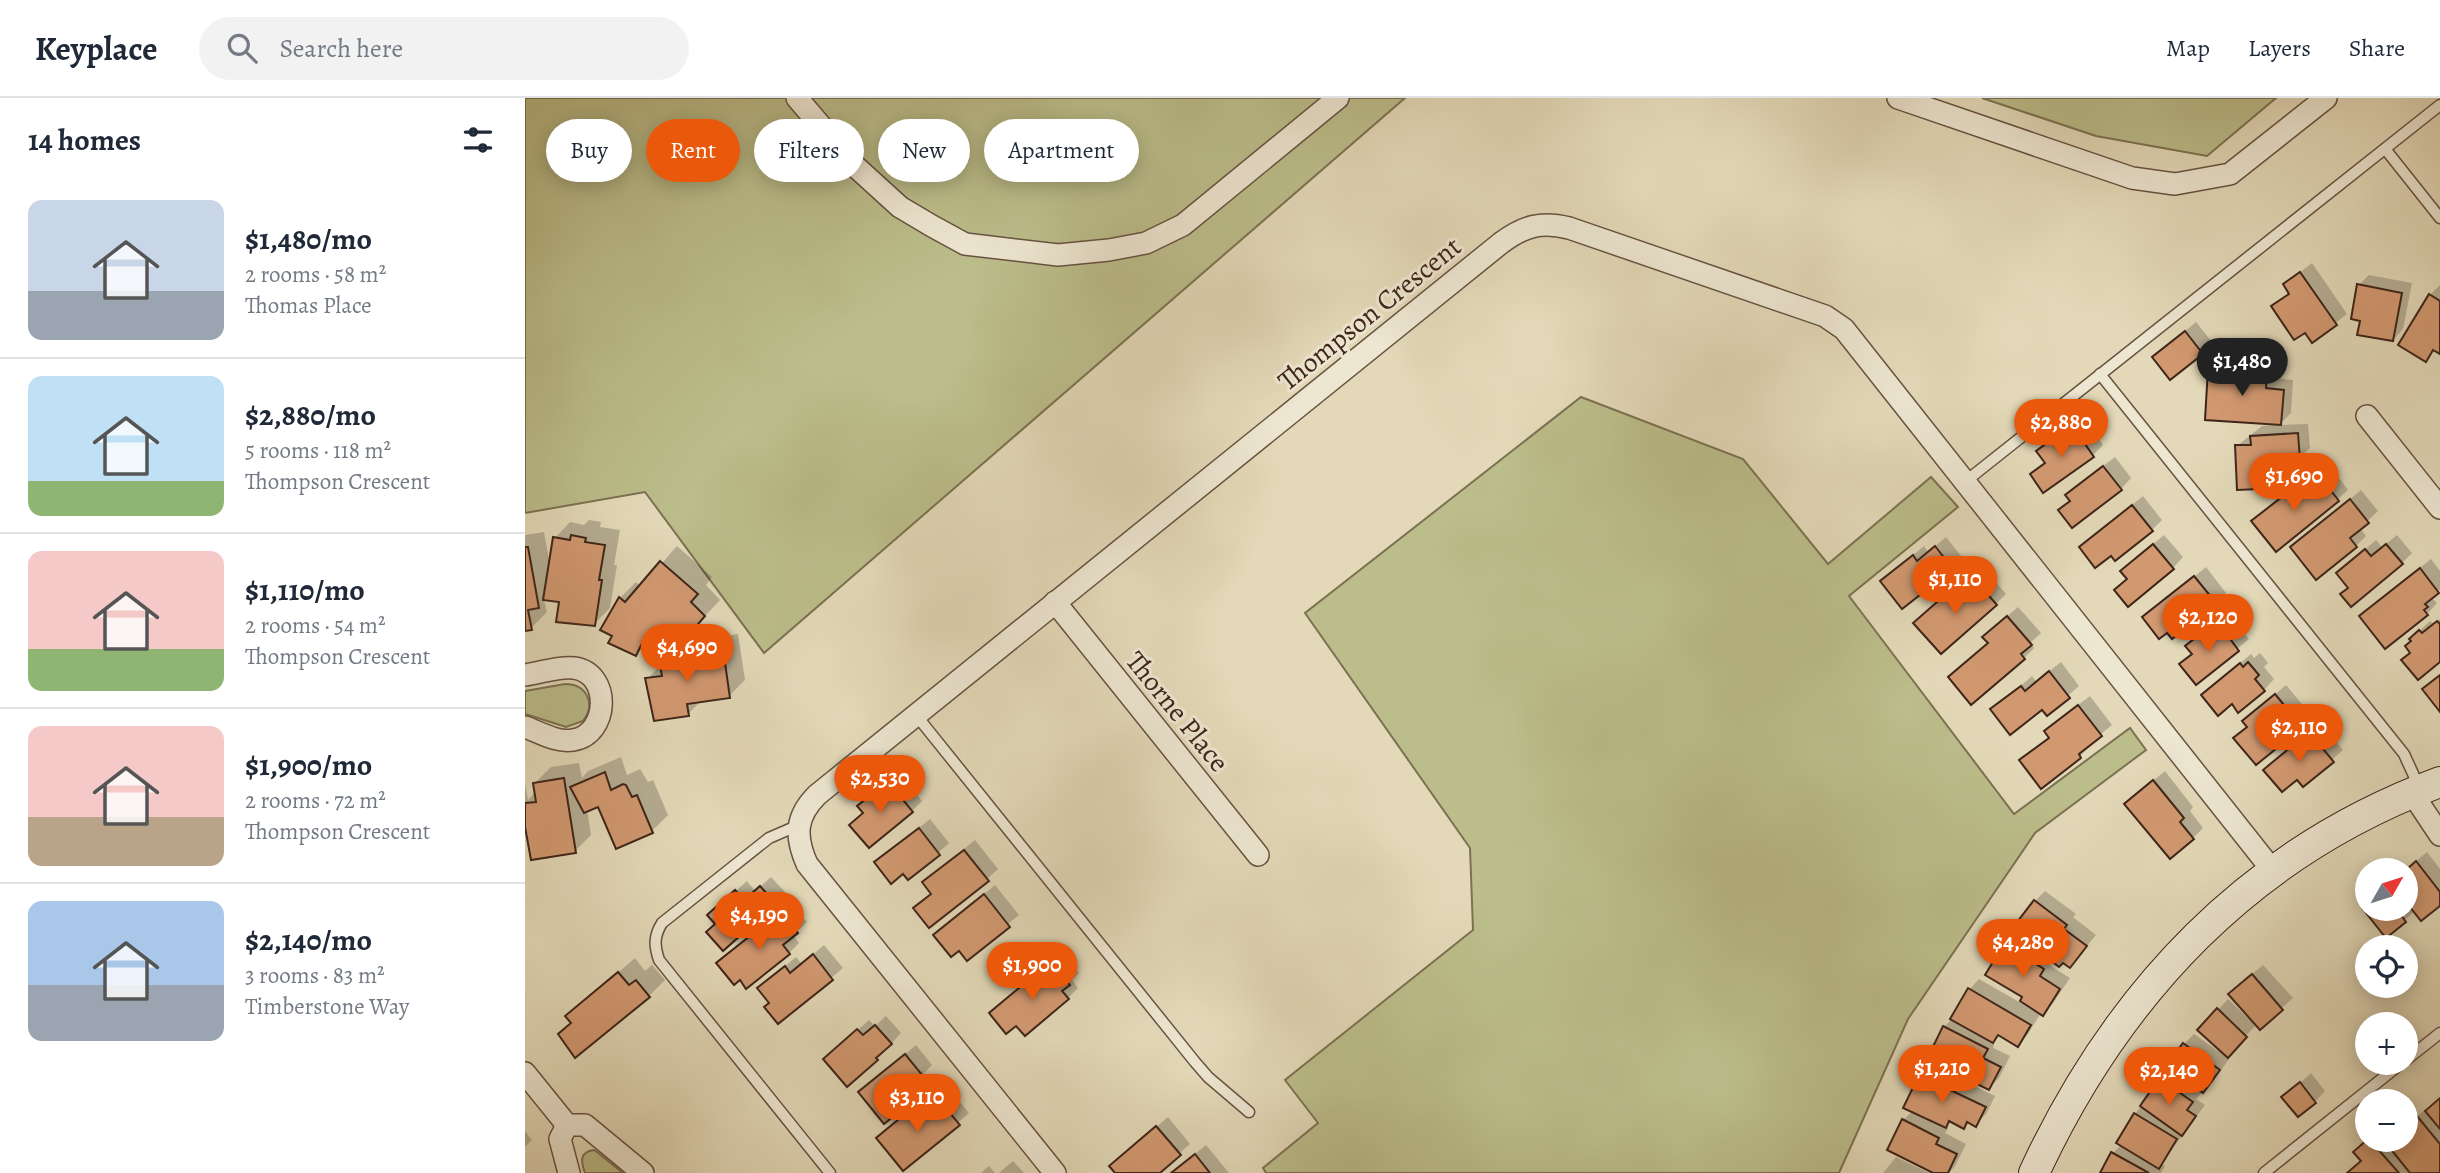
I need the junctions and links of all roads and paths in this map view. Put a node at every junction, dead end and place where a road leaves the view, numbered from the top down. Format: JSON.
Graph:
{"nodes":[{"id":1,"x":797,"y":98,"type":"edge"},
{"id":2,"x":1338,"y":98,"type":"edge"},
{"id":3,"x":1898,"y":98,"type":"edge"},
{"id":4,"x":2326,"y":98,"type":"edge"},
{"id":5,"x":2440,"y":105,"type":"edge"},
{"id":6,"x":2386,"y":149,"type":"junction"},
{"id":7,"x":2440,"y":218,"type":"edge"},
{"id":8,"x":2100,"y":374,"type":"junction"},
{"id":9,"x":2367,"y":416,"type":"dead end"},
{"id":10,"x":1966,"y":481,"type":"junction"},
{"id":11,"x":2440,"y":508,"type":"edge"},
{"id":12,"x":1055,"y":603,"type":"junction"},
{"id":13,"x":525,"y":675,"type":"edge"},
{"id":14,"x":916,"y":715,"type":"junction"},
{"id":15,"x":525,"y":727,"type":"edge"},
{"id":16,"x":2424,"y":788,"type":"edge"},
{"id":17,"x":799,"y":825,"type":"junction"},
{"id":18,"x":2440,"y":835,"type":"edge"},
{"id":19,"x":1258,"y":855,"type":"dead end"},
{"id":20,"x":2273,"y":871,"type":"junction"},
{"id":21,"x":2440,"y":1033,"type":"edge"},
{"id":22,"x":2418,"y":1051,"type":"edge"},
{"id":23,"x":525,"y":1073,"type":"edge"},
{"id":24,"x":2387,"y":1075,"type":"edge"},
{"id":25,"x":1249,"y":1112,"type":"dead end"},
{"id":26,"x":567,"y":1125,"type":"junction"},
{"id":27,"x":569,"y":1173,"type":"edge"},
{"id":28,"x":643,"y":1173,"type":"edge"},
{"id":29,"x":830,"y":1173,"type":"edge"},
{"id":30,"x":1055,"y":1173,"type":"edge"},
{"id":31,"x":2034,"y":1173,"type":"edge"},
{"id":32,"x":2264,"y":1173,"type":"edge"}],
"edges":[{"from":1,"to":2,"type":"street"},
{"from":3,"to":4,"type":"street"},
{"from":5,"to":6,"type":"lane"},
{"from":6,"to":7,"type":"lane"},
{"from":6,"to":8,"type":"lane"},
{"from":8,"to":10,"type":"lane"},
{"from":8,"to":16,"type":"lane"},
{"from":9,"to":11,"type":"street"},
{"from":10,"to":12,"type":"street","name":"Thompson Crescent"},
{"from":10,"to":20,"type":"street","name":"Thompson Crescent"},
{"from":12,"to":14,"type":"street","name":"Thompson Crescent"},
{"from":12,"to":19,"type":"street","name":"Thorne Place"},
{"from":13,"to":15,"type":"street"},
{"from":14,"to":17,"type":"street","name":"Thompson Crescent"},
{"from":14,"to":25,"type":"lane"},
{"from":16,"to":18,"type":"street"},
{"from":16,"to":20,"type":"street"},
{"from":17,"to":29,"type":"lane"},
{"from":17,"to":30,"type":"street"},
{"from":20,"to":31,"type":"street"},
{"from":21,"to":22,"type":"lane"},
{"from":23,"to":26,"type":"street"},
{"from":24,"to":32,"type":"lane"},
{"from":26,"to":27,"type":"street"},
{"from":26,"to":28,"type":"street"}]}
